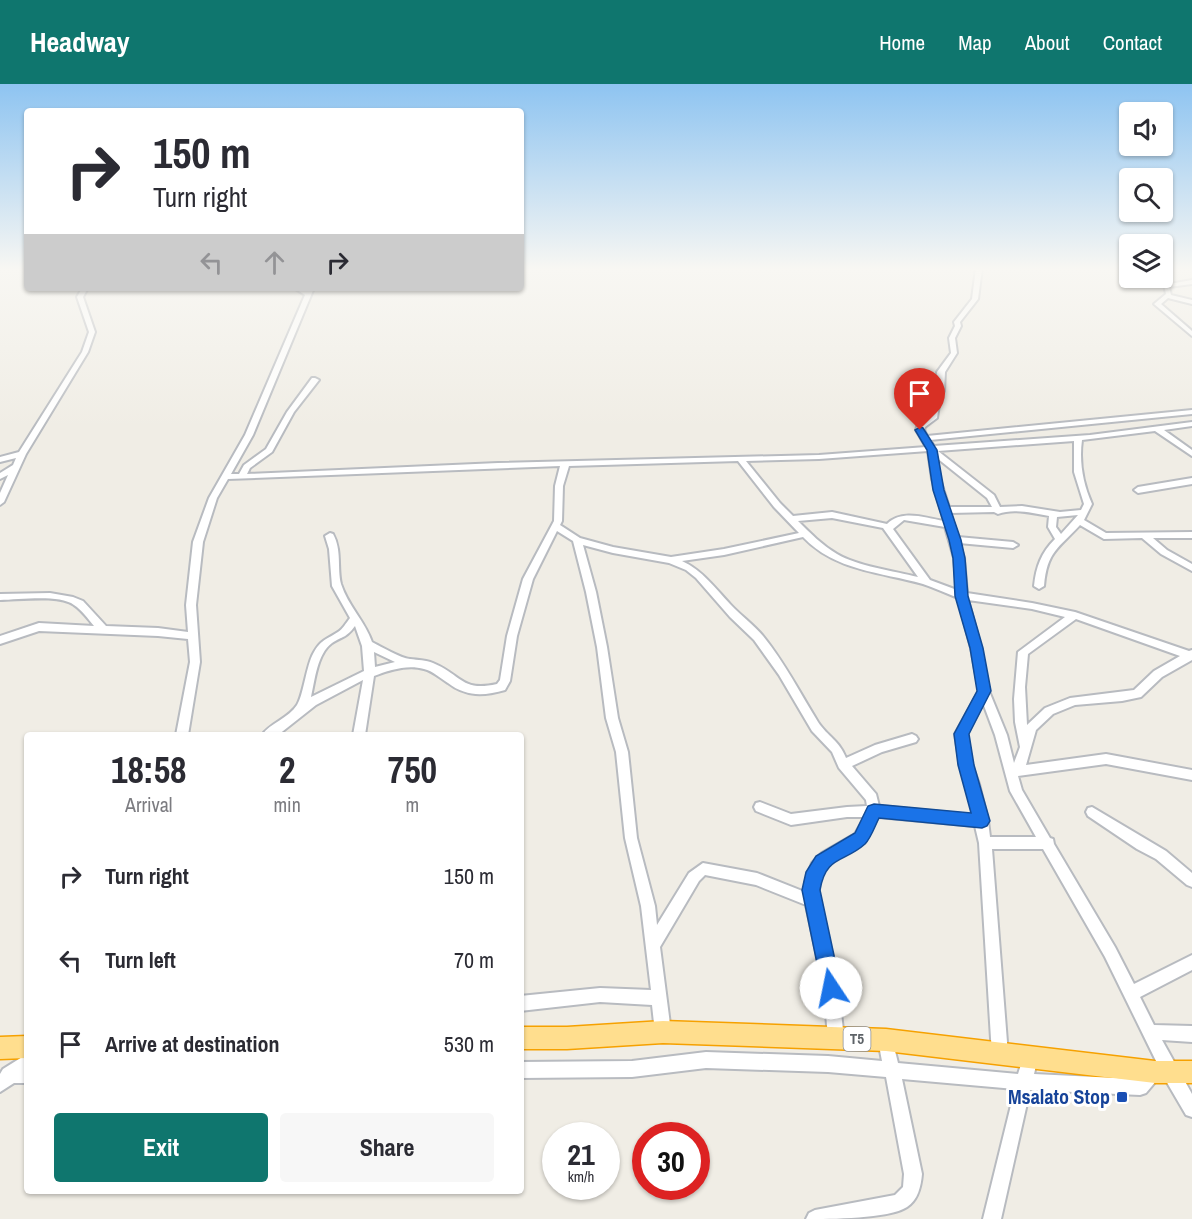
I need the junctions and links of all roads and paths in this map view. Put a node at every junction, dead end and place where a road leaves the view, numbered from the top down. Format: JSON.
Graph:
{"nodes":[{"id":1,"x":88,"y":321,"type":"edge"},
{"id":2,"x":297,"y":321,"type":"edge"},
{"id":3,"x":958,"y":321,"type":"edge"},
{"id":4,"x":1176,"y":321,"type":"edge"},
{"id":5,"x":1192,"y":334,"type":"edge"},
{"id":6,"x":315,"y":380,"type":"dead end"},
{"id":7,"x":1192,"y":412,"type":"edge"},
{"id":8,"x":1111,"y":420,"type":"junction"},
{"id":9,"x":1075,"y":424,"type":"junction"},
{"id":10,"x":1192,"y":424,"type":"edge"},
{"id":11,"x":1156,"y":428,"type":"junction"},
{"id":12,"x":1028,"y":429,"type":"junction"},
{"id":13,"x":978,"y":434,"type":"junction"},
{"id":14,"x":1127,"y":434,"type":"junction"},
{"id":15,"x":940,"y":437,"type":"junction"},
{"id":16,"x":1090,"y":437,"type":"junction"},
{"id":17,"x":926,"y":438,"type":"junction"},
{"id":18,"x":1078,"y":438,"type":"junction"},
{"id":19,"x":1040,"y":442,"type":"junction"},
{"id":20,"x":988,"y":446,"type":"junction"},
{"id":21,"x":947,"y":448,"type":"junction"},
{"id":22,"x":932,"y":450,"type":"junction"},
{"id":23,"x":22,"y":454,"type":"junction"},
{"id":24,"x":1192,"y":454,"type":"edge"},
{"id":25,"x":0,"y":459,"type":"edge"},
{"id":26,"x":741,"y":460,"type":"junction"},
{"id":27,"x":565,"y":464,"type":"junction"},
{"id":28,"x":18,"y":465,"type":"junction"},
{"id":29,"x":242,"y":476,"type":"junction"},
{"id":30,"x":0,"y":477,"type":"edge"},
{"id":31,"x":227,"y":477,"type":"junction"},
{"id":32,"x":1192,"y":481,"type":"edge"},
{"id":33,"x":1138,"y":490,"type":"dead end"},
{"id":34,"x":0,"y":502,"type":"edge"},
{"id":35,"x":945,"y":510,"type":"junction"},
{"id":36,"x":998,"y":511,"type":"junction"},
{"id":37,"x":1084,"y":512,"type":"junction"},
{"id":38,"x":1053,"y":515,"type":"junction"},
{"id":39,"x":791,"y":519,"type":"junction"},
{"id":40,"x":1079,"y":521,"type":"junction"},
{"id":41,"x":950,"y":525,"type":"junction"},
{"id":42,"x":556,"y":526,"type":"junction"},
{"id":43,"x":888,"y":528,"type":"junction"},
{"id":44,"x":806,"y":534,"type":"junction"},
{"id":45,"x":1192,"y":535,"type":"edge"},
{"id":46,"x":330,"y":536,"type":"dead end"},
{"id":47,"x":1145,"y":536,"type":"junction"},
{"id":48,"x":1059,"y":538,"type":"junction"},
{"id":49,"x":577,"y":540,"type":"junction"},
{"id":50,"x":955,"y":540,"type":"junction"},
{"id":51,"x":1013,"y":545,"type":"dead end"},
{"id":52,"x":671,"y":560,"type":"junction"},
{"id":53,"x":1192,"y":568,"type":"edge"},
{"id":54,"x":927,"y":582,"type":"junction"},
{"id":55,"x":1039,"y":586,"type":"dead end"},
{"id":56,"x":962,"y":596,"type":"junction"},
{"id":57,"x":0,"y":597,"type":"edge"},
{"id":58,"x":1076,"y":615,"type":"junction"},
{"id":59,"x":356,"y":619,"type":"junction"},
{"id":60,"x":103,"y":629,"type":"junction"},
{"id":61,"x":192,"y":636,"type":"junction"},
{"id":62,"x":0,"y":640,"type":"edge"},
{"id":63,"x":368,"y":645,"type":"junction"},
{"id":64,"x":1191,"y":655,"type":"edge"},
{"id":65,"x":409,"y":663,"type":"junction"},
{"id":66,"x":368,"y":674,"type":"junction"},
{"id":67,"x":984,"y":691,"type":"junction"},
{"id":68,"x":302,"y":709,"type":"junction"},
{"id":69,"x":183,"y":732,"type":"edge"},
{"id":70,"x":273,"y":732,"type":"edge"},
{"id":71,"x":359,"y":732,"type":"edge"},
{"id":72,"x":912,"y":739,"type":"dead end"},
{"id":73,"x":1025,"y":747,"type":"junction"},
{"id":74,"x":843,"y":765,"type":"junction"},
{"id":75,"x":1015,"y":771,"type":"junction"},
{"id":76,"x":1192,"y":775,"type":"edge"},
{"id":77,"x":760,"y":807,"type":"dead end"},
{"id":78,"x":874,"y":811,"type":"junction"},
{"id":79,"x":1092,"y":812,"type":"dead end"},
{"id":80,"x":982,"y":821,"type":"junction"},
{"id":81,"x":985,"y":843,"type":"junction"},
{"id":82,"x":1048,"y":843,"type":"junction"},
{"id":83,"x":1192,"y":881,"type":"edge"},
{"id":84,"x":812,"y":901,"type":"junction"},
{"id":85,"x":653,"y":945,"type":"junction"},
{"id":86,"x":1192,"y":962,"type":"edge"},
{"id":87,"x":1130,"y":994,"type":"junction"},
{"id":88,"x":658,"y":998,"type":"junction"},
{"id":89,"x":524,"y":1004,"type":"edge"},
{"id":90,"x":663,"y":1032,"type":"junction"},
{"id":91,"x":1150,"y":1032,"type":"junction"},
{"id":92,"x":1192,"y":1034,"type":"edge"},
{"id":93,"x":524,"y":1038,"type":"edge"},
{"id":94,"x":836,"y":1038,"type":"junction"},
{"id":95,"x":886,"y":1040,"type":"junction"},
{"id":96,"x":24,"y":1047,"type":"edge"},
{"id":97,"x":0,"y":1048,"type":"edge"},
{"id":98,"x":1000,"y":1055,"type":"junction"},
{"id":99,"x":1030,"y":1057,"type":"junction"},
{"id":100,"x":24,"y":1065,"type":"edge"},
{"id":101,"x":524,"y":1070,"type":"edge"},
{"id":102,"x":894,"y":1071,"type":"junction"},
{"id":103,"x":1162,"y":1071,"type":"junction"},
{"id":104,"x":1192,"y":1072,"type":"edge"},
{"id":105,"x":9,"y":1078,"type":"edge"},
{"id":106,"x":1024,"y":1083,"type":"junction"},
{"id":107,"x":1192,"y":1109,"type":"edge"},
{"id":108,"x":815,"y":1219,"type":"edge"},
{"id":109,"x":992,"y":1219,"type":"edge"}],
"edges":[{"from":1,"to":23,"type":"street"},
{"from":2,"to":31,"type":"street"},
{"from":3,"to":17,"type":"street"},
{"from":4,"to":5,"type":"street"},
{"from":6,"to":29,"type":"street"},
{"from":7,"to":8,"type":"street"},
{"from":8,"to":9,"type":"street"},
{"from":8,"to":14,"type":"street"},
{"from":9,"to":12,"type":"street"},
{"from":9,"to":16,"type":"street"},
{"from":10,"to":11,"type":"street"},
{"from":11,"to":14,"type":"street"},
{"from":11,"to":24,"type":"street"},
{"from":12,"to":13,"type":"street"},
{"from":12,"to":19,"type":"street"},
{"from":13,"to":15,"type":"street"},
{"from":13,"to":20,"type":"street"},
{"from":14,"to":16,"type":"street"},
{"from":15,"to":17,"type":"street"},
{"from":15,"to":21,"type":"street"},
{"from":16,"to":18,"type":"street"},
{"from":17,"to":22,"type":"street"},
{"from":18,"to":19,"type":"street"},
{"from":18,"to":37,"type":"street"},
{"from":19,"to":20,"type":"street"},
{"from":20,"to":21,"type":"street"},
{"from":21,"to":22,"type":"street"},
{"from":22,"to":26,"type":"street"},
{"from":22,"to":35,"type":"street"},
{"from":22,"to":36,"type":"street"},
{"from":23,"to":25,"type":"street"},
{"from":23,"to":28,"type":"street"},
{"from":26,"to":27,"type":"street"},
{"from":26,"to":39,"type":"street"},
{"from":27,"to":29,"type":"street"},
{"from":27,"to":42,"type":"street"},
{"from":28,"to":30,"type":"street"},
{"from":28,"to":34,"type":"street"},
{"from":29,"to":31,"type":"street"},
{"from":31,"to":61,"type":"street"},
{"from":32,"to":33,"type":"street"},
{"from":35,"to":36,"type":"street"},
{"from":35,"to":41,"type":"street"},
{"from":36,"to":38,"type":"street"},
{"from":37,"to":38,"type":"street"},
{"from":37,"to":40,"type":"street"},
{"from":38,"to":48,"type":"street"},
{"from":39,"to":43,"type":"street"},
{"from":39,"to":44,"type":"street"},
{"from":40,"to":47,"type":"street"},
{"from":40,"to":48,"type":"street"},
{"from":41,"to":43,"type":"street"},
{"from":41,"to":50,"type":"street"},
{"from":42,"to":49,"type":"street"},
{"from":42,"to":65,"type":"street"},
{"from":43,"to":54,"type":"street"},
{"from":44,"to":52,"type":"street"},
{"from":44,"to":54,"type":"street"},
{"from":45,"to":47,"type":"street"},
{"from":46,"to":59,"type":"street"},
{"from":47,"to":53,"type":"street"},
{"from":48,"to":55,"type":"street"},
{"from":49,"to":52,"type":"street"},
{"from":49,"to":85,"type":"street"},
{"from":50,"to":51,"type":"street"},
{"from":50,"to":56,"type":"street"},
{"from":52,"to":74,"type":"street"},
{"from":54,"to":56,"type":"street"},
{"from":56,"to":58,"type":"street"},
{"from":56,"to":67,"type":"street"},
{"from":57,"to":60,"type":"street"},
{"from":58,"to":64,"type":"street"},
{"from":58,"to":73,"type":"street"},
{"from":59,"to":63,"type":"street"},
{"from":59,"to":68,"type":"street"},
{"from":60,"to":61,"type":"street"},
{"from":60,"to":62,"type":"street"},
{"from":61,"to":69,"type":"street"},
{"from":63,"to":65,"type":"street"},
{"from":63,"to":66,"type":"street"},
{"from":64,"to":73,"type":"street"},
{"from":65,"to":66,"type":"street"},
{"from":66,"to":68,"type":"street"},
{"from":66,"to":71,"type":"street"},
{"from":67,"to":75,"type":"street"},
{"from":67,"to":80,"type":"street"},
{"from":68,"to":70,"type":"street"},
{"from":72,"to":74,"type":"street"},
{"from":73,"to":75,"type":"street"},
{"from":74,"to":78,"type":"street"},
{"from":75,"to":76,"type":"street"},
{"from":75,"to":82,"type":"street"},
{"from":77,"to":78,"type":"street"},
{"from":78,"to":80,"type":"street"},
{"from":78,"to":84,"type":"street"},
{"from":79,"to":83,"type":"street"},
{"from":80,"to":81,"type":"street"},
{"from":81,"to":82,"type":"street"},
{"from":81,"to":98,"type":"street"},
{"from":82,"to":87,"type":"street"},
{"from":84,"to":85,"type":"street"},
{"from":84,"to":94,"type":"street"},
{"from":85,"to":88,"type":"street"},
{"from":86,"to":87,"type":"street"},
{"from":87,"to":91,"type":"street"},
{"from":88,"to":89,"type":"street"},
{"from":88,"to":90,"type":"street"},
{"from":90,"to":93,"type":"highway","number":"T5"},
{"from":90,"to":94,"type":"highway","number":"T5"},
{"from":91,"to":92,"type":"street"},
{"from":91,"to":103,"type":"street"},
{"from":94,"to":95,"type":"highway","number":"T5"},
{"from":95,"to":98,"type":"highway","number":"T5"},
{"from":95,"to":102,"type":"street"},
{"from":96,"to":97,"type":"highway"},
{"from":98,"to":99,"type":"highway","number":"T5"},
{"from":99,"to":103,"type":"highway","number":"T5"},
{"from":99,"to":106,"type":"street"},
{"from":100,"to":105,"type":"street"},
{"from":101,"to":102,"type":"street"},
{"from":102,"to":106,"type":"street"},
{"from":102,"to":108,"type":"street"},
{"from":103,"to":104,"type":"highway","number":"T5"},
{"from":103,"to":106,"type":"street"},
{"from":103,"to":107,"type":"street"},
{"from":106,"to":109,"type":"street"}]}
